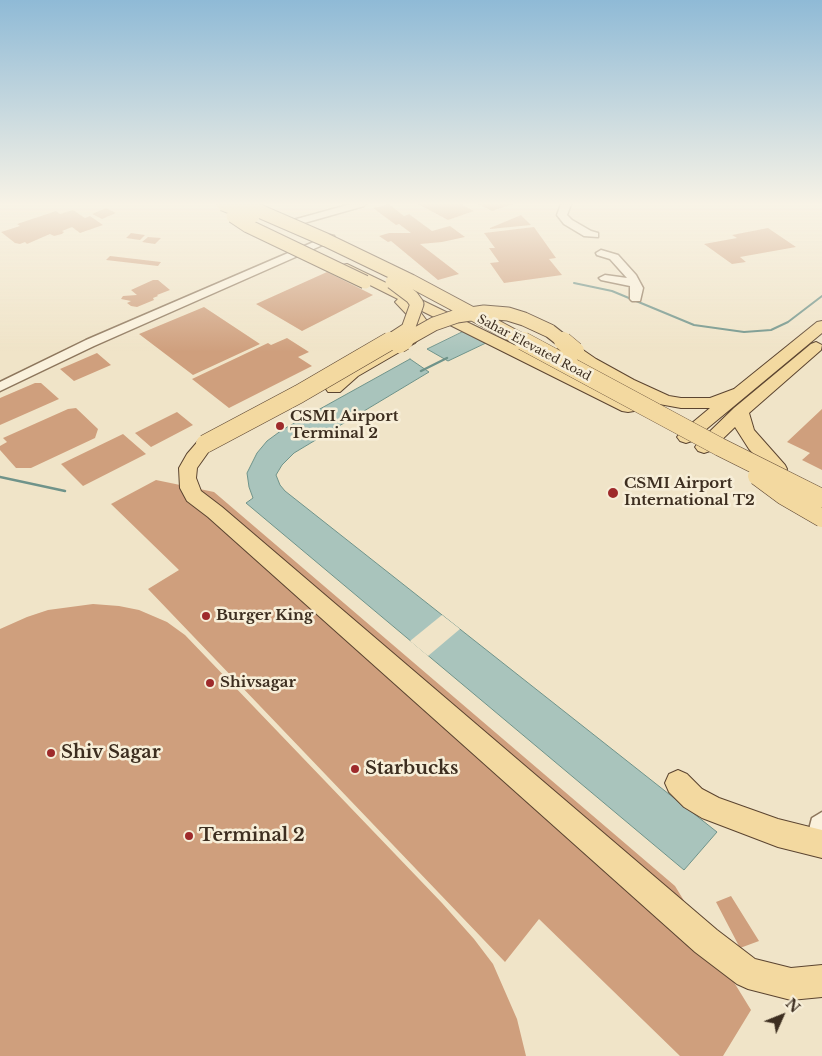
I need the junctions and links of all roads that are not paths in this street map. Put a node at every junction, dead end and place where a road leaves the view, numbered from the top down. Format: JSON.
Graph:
{"nodes":[{"id":1,"x":292,"y":253,"type":"edge"},
{"id":2,"x":305,"y":253,"type":"edge"},
{"id":3,"x":318,"y":253,"type":"edge"},
{"id":4,"x":336,"y":253,"type":"edge"},
{"id":5,"x":354,"y":253,"type":"edge"},
{"id":6,"x":361,"y":253,"type":"edge"},
{"id":7,"x":601,"y":253,"type":"dead end"},
{"id":8,"x":605,"y":278,"type":"dead end"},
{"id":9,"x":635,"y":283,"type":"junction"},
{"id":10,"x":636,"y":299,"type":"dead end"},
{"id":11,"x":822,"y":325,"type":"edge"},
{"id":12,"x":822,"y":342,"type":"edge"},
{"id":13,"x":0,"y":388,"type":"edge"},
{"id":14,"x":334,"y":389,"type":"dead end"},
{"id":15,"x":738,"y":393,"type":"junction"},
{"id":16,"x":299,"y":394,"type":"junction"},
{"id":17,"x":719,"y":409,"type":"junction"},
{"id":18,"x":665,"y":410,"type":"junction"},
{"id":19,"x":740,"y":412,"type":"junction"},
{"id":20,"x":692,"y":432,"type":"junction"},
{"id":21,"x":713,"y":443,"type":"junction"},
{"id":22,"x":778,"y":469,"type":"junction"},
{"id":23,"x":822,"y":492,"type":"edge"},
{"id":24,"x":822,"y":498,"type":"edge"},
{"id":25,"x":822,"y":508,"type":"edge"},
{"id":26,"x":822,"y":518,"type":"edge"},
{"id":27,"x":678,"y":783,"type":"dead end"},
{"id":28,"x":821,"y":837,"type":"edge"},
{"id":29,"x":822,"y":982,"type":"edge"}],
"edges":[{"from":1,"to":13,"type":"street"},
{"from":2,"to":14,"type":"main road","bridge":true},
{"from":3,"to":20,"type":"main road"},
{"from":4,"to":16,"type":"main road","bridge":true},
{"from":5,"to":21,"type":"main road","name":"Sahar Elevated Road","bridge":true},
{"from":6,"to":18,"type":"main road"},
{"from":7,"to":9,"type":"street"},
{"from":8,"to":9,"type":"street"},
{"from":9,"to":10,"type":"street"},
{"from":11,"to":15,"type":"main road"},
{"from":12,"to":19,"type":"main road"},
{"from":15,"to":16,"type":"main road","bridge":true},
{"from":15,"to":17,"type":"main road"},
{"from":16,"to":29,"type":"main road","bridge":true},
{"from":17,"to":18,"type":"main road"},
{"from":17,"to":20,"type":"main road"},
{"from":18,"to":20,"type":"main road"},
{"from":19,"to":21,"type":"main road"},
{"from":19,"to":22,"type":"main road"},
{"from":20,"to":21,"type":"main road"},
{"from":21,"to":22,"type":"main road"},
{"from":21,"to":24,"type":"main road","name":"Sahar Elevated Road","bridge":true},
{"from":21,"to":25,"type":"main road"},
{"from":21,"to":26,"type":"main road","bridge":true},
{"from":22,"to":23,"type":"main road"},
{"from":27,"to":28,"type":"main road"}]}
